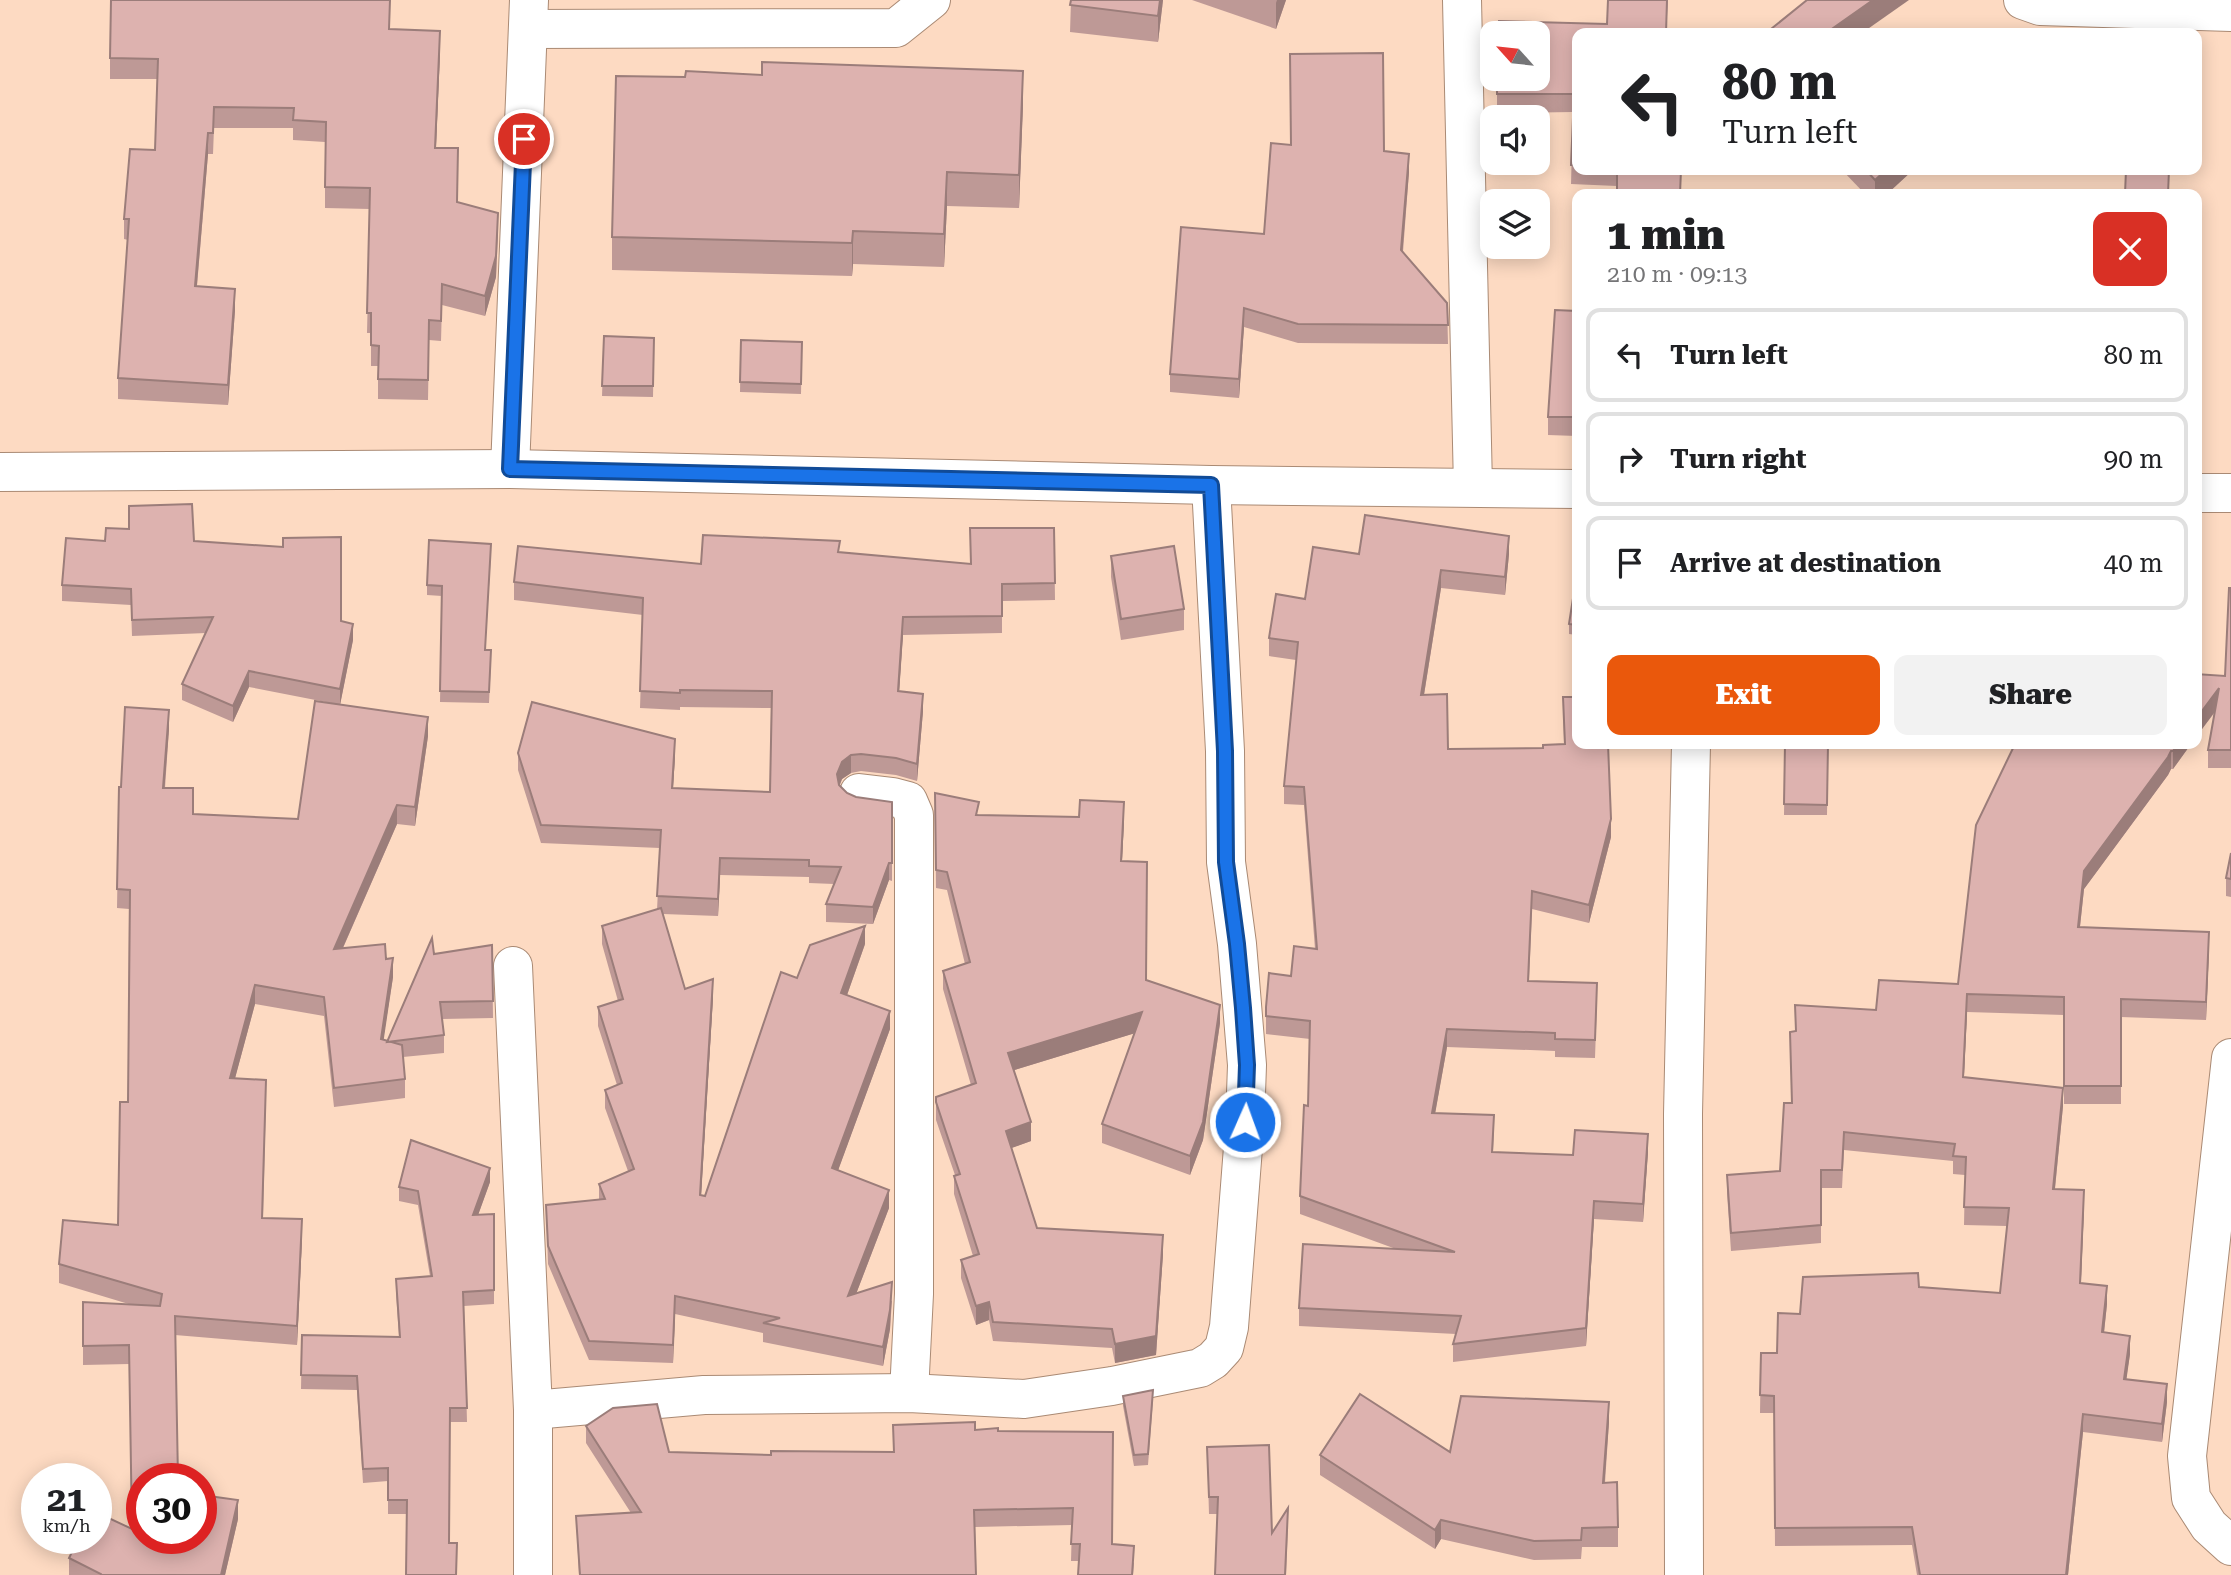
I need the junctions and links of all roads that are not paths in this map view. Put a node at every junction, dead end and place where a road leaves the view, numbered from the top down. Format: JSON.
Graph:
{"nodes":[{"id":1,"x":931,"y":0,"type":"edge"},
{"id":2,"x":1462,"y":0,"type":"edge"},
{"id":3,"x":2024,"y":0,"type":"edge"},
{"id":4,"x":2231,"y":12,"type":"edge"},
{"id":5,"x":529,"y":14,"type":"edge"},
{"id":6,"x":510,"y":469,"type":"junction"},
{"id":7,"x":0,"y":472,"type":"edge"},
{"id":8,"x":1211,"y":485,"type":"junction"},
{"id":9,"x":1473,"y":487,"type":"junction"},
{"id":10,"x":1572,"y":489,"type":"edge"},
{"id":11,"x":2202,"y":493,"type":"edge"},
{"id":12,"x":2231,"y":493,"type":"edge"},
{"id":13,"x":1691,"y":749,"type":"edge"},
{"id":14,"x":859,"y":793,"type":"dead end"},
{"id":15,"x":513,"y":966,"type":"dead end"},
{"id":16,"x":2231,"y":1058,"type":"edge"},
{"id":17,"x":909,"y":1393,"type":"junction"},
{"id":18,"x":533,"y":1410,"type":"junction"},
{"id":19,"x":2231,"y":1546,"type":"edge"},
{"id":20,"x":533,"y":1575,"type":"edge"},
{"id":21,"x":1684,"y":1575,"type":"edge"}],
"edges":[{"from":1,"to":5,"type":"street"},
{"from":2,"to":9,"type":"street"},
{"from":3,"to":4,"type":"street"},
{"from":5,"to":6,"type":"street"},
{"from":6,"to":7,"type":"street"},
{"from":6,"to":8,"type":"street"},
{"from":8,"to":9,"type":"street"},
{"from":8,"to":17,"type":"street"},
{"from":9,"to":10,"type":"street"},
{"from":11,"to":12,"type":"street"},
{"from":13,"to":21,"type":"street"},
{"from":14,"to":17,"type":"street"},
{"from":15,"to":18,"type":"street"},
{"from":16,"to":19,"type":"street"},
{"from":17,"to":18,"type":"street"},
{"from":18,"to":20,"type":"street"}]}
